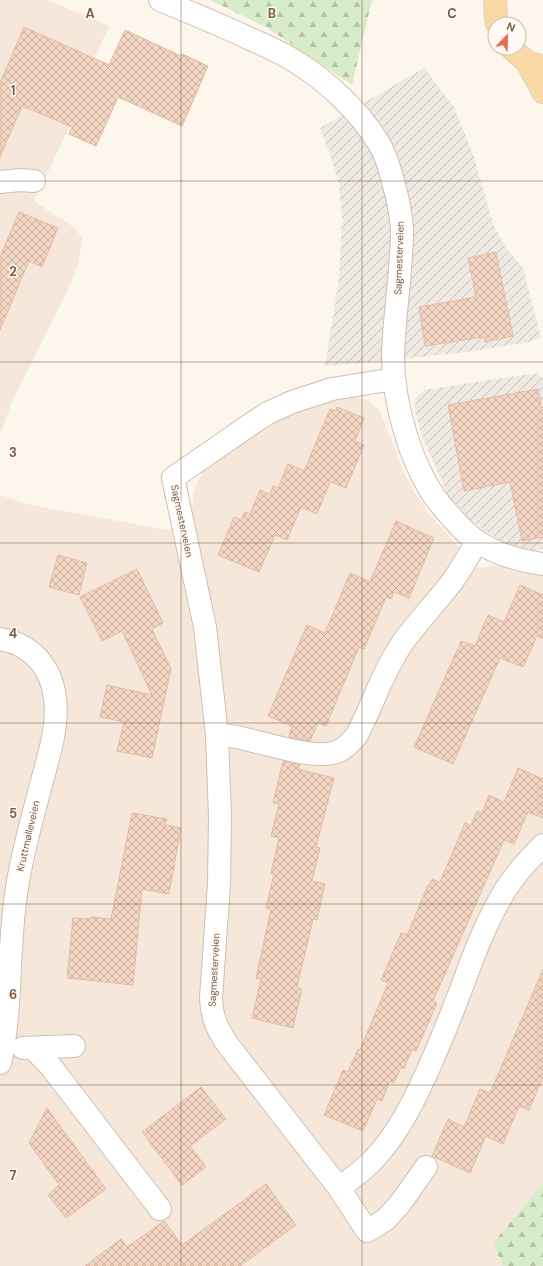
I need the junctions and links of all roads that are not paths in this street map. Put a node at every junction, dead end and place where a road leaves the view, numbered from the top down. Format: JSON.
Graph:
{"nodes":[{"id":1,"x":160,"y":0,"type":"edge"},
{"id":2,"x":495,"y":0,"type":"edge"},
{"id":3,"x":496,"y":16,"type":"edge"},
{"id":4,"x":523,"y":56,"type":"edge"},
{"id":5,"x":535,"y":64,"type":"edge"},
{"id":6,"x":543,"y":92,"type":"edge"},
{"id":7,"x":34,"y":181,"type":"dead end"},
{"id":8,"x":0,"y":182,"type":"edge"},
{"id":9,"x":394,"y":379,"type":"junction"},
{"id":10,"x":477,"y":541,"type":"junction"},
{"id":11,"x":543,"y":564,"type":"edge"},
{"id":12,"x":0,"y":639,"type":"edge"},
{"id":13,"x":217,"y":735,"type":"junction"},
{"id":14,"x":543,"y":845,"type":"edge"},
{"id":15,"x":74,"y":1046,"type":"dead end"},
{"id":16,"x":33,"y":1048,"type":"junction"},
{"id":17,"x":2,"y":1055,"type":"edge"},
{"id":18,"x":426,"y":1167,"type":"dead end"},
{"id":19,"x":339,"y":1188,"type":"junction"},
{"id":20,"x":160,"y":1209,"type":"dead end"}],
"edges":[{"from":1,"to":9,"type":"street","name":"Sagmesterveien"},
{"from":2,"to":3,"type":"main road"},
{"from":4,"to":5,"type":"main road"},
{"from":5,"to":6,"type":"main road"},
{"from":7,"to":8,"type":"street"},
{"from":9,"to":10,"type":"street","name":"Sagmesterveien"},
{"from":9,"to":13,"type":"street","name":"Sagmesterveien"},
{"from":10,"to":11,"type":"street","name":"Sagmesterveien"},
{"from":10,"to":13,"type":"street"},
{"from":12,"to":17,"type":"street","name":"Kruttmølleveien"},
{"from":13,"to":19,"type":"street","name":"Sagmesterveien"},
{"from":14,"to":19,"type":"street"},
{"from":15,"to":16,"type":"street"},
{"from":16,"to":17,"type":"street"},
{"from":16,"to":20,"type":"street"},
{"from":18,"to":19,"type":"street","name":"Sagmesterveien"}]}
